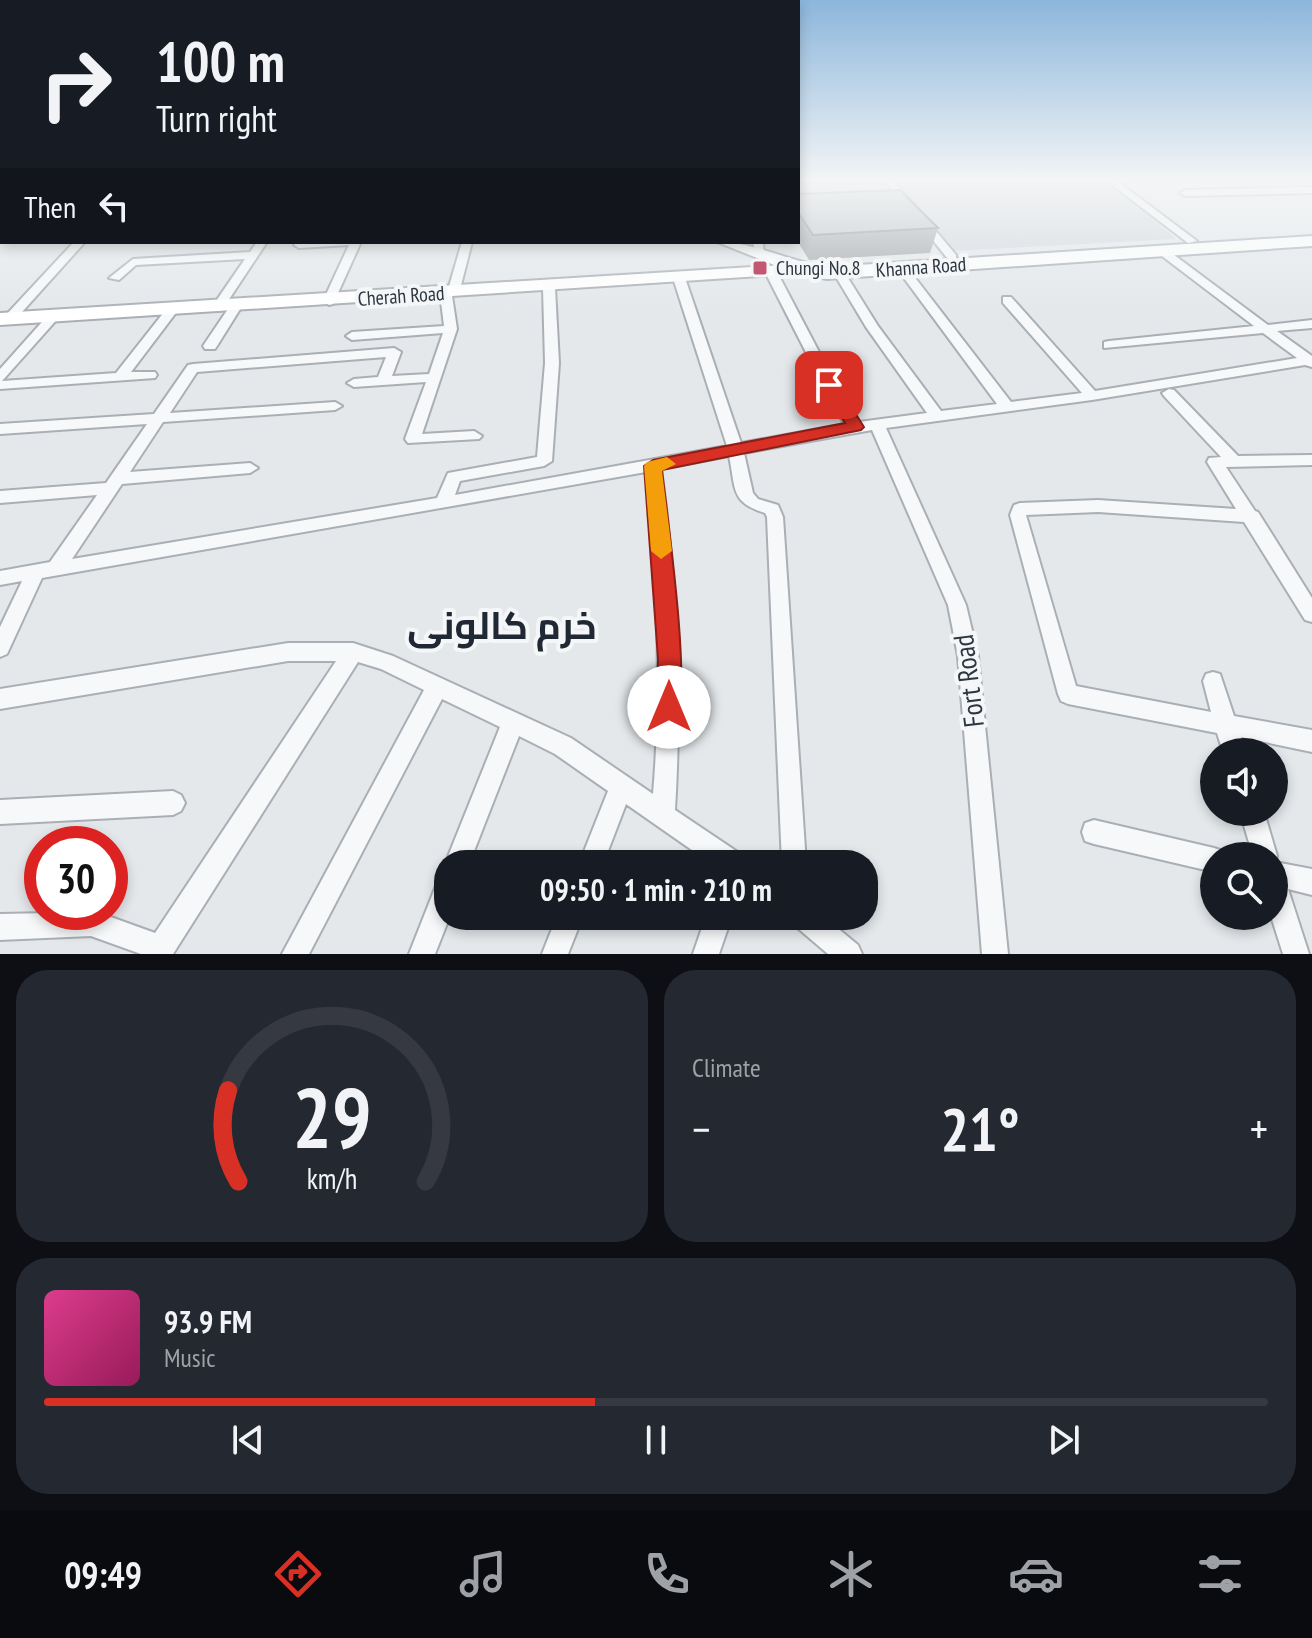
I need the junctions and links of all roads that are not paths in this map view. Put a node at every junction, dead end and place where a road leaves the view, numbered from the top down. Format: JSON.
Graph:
{"nodes":[{"id":1,"x":926,"y":226,"type":"edge"},
{"id":2,"x":1171,"y":226,"type":"edge"},
{"id":3,"x":1312,"y":234,"type":"edge"},
{"id":4,"x":1312,"y":241,"type":"edge"},
{"id":5,"x":78,"y":244,"type":"edge"},
{"id":6,"x":261,"y":244,"type":"edge"},
{"id":7,"x":310,"y":244,"type":"edge"},
{"id":8,"x":354,"y":244,"type":"edge"},
{"id":9,"x":466,"y":244,"type":"edge"},
{"id":10,"x":737,"y":244,"type":"edge"},
{"id":11,"x":299,"y":245,"type":"dead end"},
{"id":12,"x":1197,"y":245,"type":"junction"},
{"id":13,"x":759,"y":248,"type":"edge"},
{"id":14,"x":1162,"y":251,"type":"junction"},
{"id":15,"x":253,"y":255,"type":"junction"},
{"id":16,"x":956,"y":261,"type":"junction"},
{"id":17,"x":902,"y":268,"type":"junction"},
{"id":18,"x":801,"y":269,"type":"junction"},
{"id":19,"x":771,"y":272,"type":"junction"},
{"id":20,"x":839,"y":272,"type":"junction"},
{"id":21,"x":115,"y":278,"type":"dead end"},
{"id":22,"x":679,"y":278,"type":"junction"},
{"id":23,"x":549,"y":288,"type":"junction"},
{"id":24,"x":450,"y":293,"type":"junction"},
{"id":25,"x":1007,"y":300,"type":"dead end"},
{"id":26,"x":329,"y":301,"type":"junction"},
{"id":27,"x":227,"y":306,"type":"junction"},
{"id":28,"x":172,"y":310,"type":"junction"},
{"id":29,"x":54,"y":316,"type":"junction"},
{"id":30,"x":4,"y":319,"type":"edge"},
{"id":31,"x":1312,"y":324,"type":"edge"},
{"id":32,"x":451,"y":329,"type":"junction"},
{"id":33,"x":1266,"y":329,"type":"junction"},
{"id":34,"x":352,"y":336,"type":"dead end"},
{"id":35,"x":1109,"y":345,"type":"dead end"},
{"id":36,"x":210,"y":346,"type":"dead end"},
{"id":37,"x":1310,"y":361,"type":"edge"},
{"id":38,"x":150,"y":375,"type":"dead end"},
{"id":39,"x":0,"y":377,"type":"edge"},
{"id":40,"x":120,"y":377,"type":"junction"},
{"id":41,"x":431,"y":378,"type":"junction"},
{"id":42,"x":383,"y":381,"type":"junction"},
{"id":43,"x":354,"y":383,"type":"dead end"},
{"id":44,"x":0,"y":385,"type":"edge"},
{"id":45,"x":1169,"y":393,"type":"dead end"},
{"id":46,"x":1092,"y":396,"type":"junction"},
{"id":47,"x":335,"y":406,"type":"dead end"},
{"id":48,"x":1007,"y":407,"type":"junction"},
{"id":49,"x":937,"y":416,"type":"junction"},
{"id":50,"x":157,"y":417,"type":"junction"},
{"id":51,"x":877,"y":424,"type":"junction"},
{"id":52,"x":855,"y":427,"type":"junction"},
{"id":53,"x":0,"y":429,"type":"edge"},
{"id":54,"x":474,"y":436,"type":"dead end"},
{"id":55,"x":736,"y":450,"type":"junction"},
{"id":56,"x":1233,"y":460,"type":"junction"},
{"id":57,"x":1312,"y":460,"type":"edge"},
{"id":58,"x":653,"y":466,"type":"junction"},
{"id":59,"x":250,"y":468,"type":"dead end"},
{"id":60,"x":114,"y":484,"type":"junction"},
{"id":61,"x":0,"y":497,"type":"edge"},
{"id":62,"x":443,"y":503,"type":"junction"},
{"id":63,"x":1252,"y":516,"type":"junction"},
{"id":64,"x":45,"y":570,"type":"junction"},
{"id":65,"x":0,"y":578,"type":"edge"},
{"id":66,"x":1312,"y":614,"type":"edge"},
{"id":67,"x":0,"y":648,"type":"edge"},
{"id":68,"x":353,"y":652,"type":"junction"},
{"id":69,"x":1213,"y":681,"type":"dead end"},
{"id":70,"x":437,"y":687,"type":"junction"},
{"id":71,"x":0,"y":699,"type":"edge"},
{"id":72,"x":513,"y":722,"type":"junction"},
{"id":73,"x":1226,"y":724,"type":"junction"},
{"id":74,"x":1230,"y":738,"type":"edge"},
{"id":75,"x":1312,"y":741,"type":"edge"},
{"id":76,"x":622,"y":785,"type":"junction"},
{"id":77,"x":173,"y":803,"type":"dead end"},
{"id":78,"x":0,"y":812,"type":"edge"},
{"id":79,"x":663,"y":812,"type":"junction"},
{"id":80,"x":1094,"y":832,"type":"dead end"},
{"id":81,"x":463,"y":850,"type":"edge"},
{"id":82,"x":596,"y":850,"type":"edge"},
{"id":83,"x":714,"y":850,"type":"edge"},
{"id":84,"x":793,"y":850,"type":"edge"},
{"id":85,"x":1200,"y":857,"type":"edge"},
{"id":86,"x":1288,"y":877,"type":"edge"},
{"id":87,"x":1312,"y":882,"type":"edge"},
{"id":88,"x":434,"y":923,"type":"edge"},
{"id":89,"x":0,"y":927,"type":"edge"},
{"id":90,"x":1288,"y":929,"type":"edge"},
{"id":91,"x":564,"y":930,"type":"edge"},
{"id":92,"x":714,"y":930,"type":"edge"},
{"id":93,"x":820,"y":930,"type":"edge"},
{"id":94,"x":159,"y":951,"type":"edge"},
{"id":95,"x":295,"y":954,"type":"edge"},
{"id":96,"x":422,"y":954,"type":"edge"},
{"id":97,"x":555,"y":954,"type":"edge"},
{"id":98,"x":706,"y":954,"type":"edge"},
{"id":99,"x":849,"y":954,"type":"edge"},
{"id":100,"x":995,"y":954,"type":"edge"},
{"id":101,"x":1296,"y":954,"type":"edge"}],
"edges":[{"from":1,"to":16,"type":"street"},
{"from":2,"to":12,"type":"street"},
{"from":3,"to":12,"type":"main road","name":"Khanna Road"},
{"from":4,"to":12,"type":"main road","name":"Khanna Road"},
{"from":5,"to":30,"type":"street"},
{"from":6,"to":15,"type":"street"},
{"from":7,"to":11,"type":"street"},
{"from":8,"to":26,"type":"street"},
{"from":9,"to":24,"type":"street"},
{"from":10,"to":13,"type":"main road"},
{"from":12,"to":14,"type":"main road","name":"Khanna Road"},
{"from":12,"to":16,"type":"main road","name":"Khanna Road"},
{"from":13,"to":18,"type":"main road"},
{"from":14,"to":16,"type":"main road","name":"Khanna Road"},
{"from":14,"to":33,"type":"street"},
{"from":15,"to":21,"type":"street"},
{"from":15,"to":27,"type":"street"},
{"from":16,"to":17,"type":"main road","name":"Khanna Road"},
{"from":16,"to":18,"type":"main road","name":"Khanna Road"},
{"from":17,"to":20,"type":"main road","name":"Khanna Road"},
{"from":17,"to":48,"type":"street"},
{"from":18,"to":19,"type":"street","name":"Cherah Road"},
{"from":18,"to":20,"type":"main road","name":"Khanna Road"},
{"from":19,"to":22,"type":"street","name":"Cherah Road"},
{"from":19,"to":52,"type":"street"},
{"from":20,"to":49,"type":"street"},
{"from":22,"to":23,"type":"street","name":"Cherah Road"},
{"from":22,"to":55,"type":"street"},
{"from":23,"to":24,"type":"street","name":"Cherah Road"},
{"from":23,"to":62,"type":"street"},
{"from":24,"to":26,"type":"street","name":"Cherah Road"},
{"from":24,"to":32,"type":"street"},
{"from":25,"to":46,"type":"street"},
{"from":26,"to":27,"type":"street","name":"Cherah Road"},
{"from":27,"to":28,"type":"street","name":"Cherah Road"},
{"from":27,"to":36,"type":"street"},
{"from":28,"to":29,"type":"street","name":"Cherah Road"},
{"from":28,"to":40,"type":"street"},
{"from":29,"to":30,"type":"street","name":"Cherah Road"},
{"from":29,"to":39,"type":"street"},
{"from":31,"to":33,"type":"street"},
{"from":32,"to":34,"type":"street"},
{"from":32,"to":41,"type":"street"},
{"from":33,"to":35,"type":"street"},
{"from":33,"to":37,"type":"street"},
{"from":37,"to":46,"type":"street"},
{"from":38,"to":40,"type":"street"},
{"from":40,"to":44,"type":"street"},
{"from":41,"to":42,"type":"street"},
{"from":41,"to":54,"type":"street"},
{"from":42,"to":43,"type":"street"},
{"from":42,"to":50,"type":"street"},
{"from":45,"to":56,"type":"street"},
{"from":46,"to":48,"type":"street"},
{"from":47,"to":50,"type":"street"},
{"from":48,"to":49,"type":"street"},
{"from":49,"to":51,"type":"street"},
{"from":50,"to":53,"type":"street"},
{"from":50,"to":60,"type":"street"},
{"from":51,"to":52,"type":"street"},
{"from":51,"to":100,"type":"street","name":"Fort Road"},
{"from":52,"to":55,"type":"street"},
{"from":55,"to":58,"type":"street"},
{"from":55,"to":84,"type":"street"},
{"from":56,"to":57,"type":"street"},
{"from":56,"to":63,"type":"street"},
{"from":58,"to":62,"type":"street"},
{"from":58,"to":79,"type":"street"},
{"from":59,"to":60,"type":"street"},
{"from":60,"to":61,"type":"street"},
{"from":60,"to":64,"type":"street"},
{"from":62,"to":64,"type":"street"},
{"from":63,"to":66,"type":"street"},
{"from":63,"to":73,"type":"street"},
{"from":64,"to":65,"type":"street"},
{"from":64,"to":67,"type":"street"},
{"from":68,"to":70,"type":"street"},
{"from":68,"to":71,"type":"street"},
{"from":68,"to":94,"type":"street"},
{"from":69,"to":73,"type":"street"},
{"from":70,"to":72,"type":"street"},
{"from":70,"to":95,"type":"street"},
{"from":72,"to":76,"type":"street"},
{"from":72,"to":81,"type":"street"},
{"from":73,"to":74,"type":"street"},
{"from":73,"to":75,"type":"street"},
{"from":76,"to":79,"type":"street"},
{"from":76,"to":82,"type":"street"},
{"from":77,"to":78,"type":"street"},
{"from":79,"to":83,"type":"street"},
{"from":80,"to":85,"type":"street"},
{"from":86,"to":87,"type":"street"},
{"from":88,"to":96,"type":"street"},
{"from":89,"to":94,"type":"street"},
{"from":90,"to":101,"type":"street"},
{"from":91,"to":97,"type":"street"},
{"from":92,"to":98,"type":"street"},
{"from":93,"to":99,"type":"street"}]}
